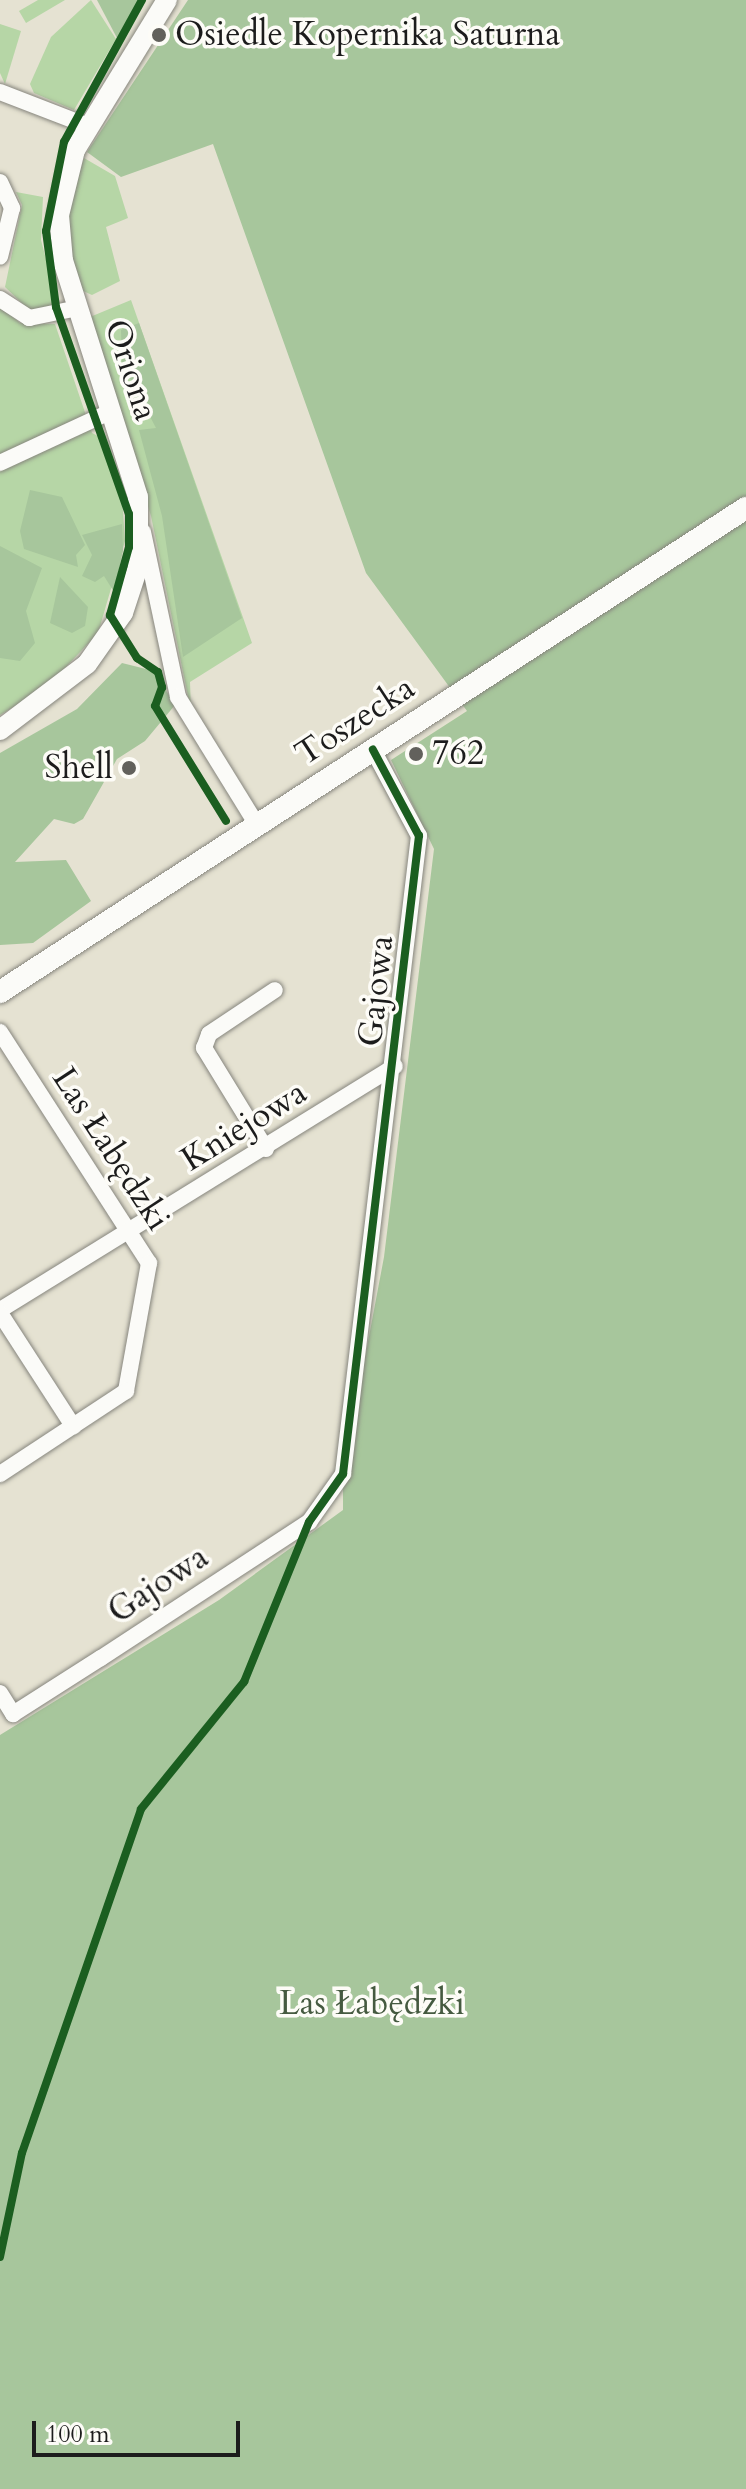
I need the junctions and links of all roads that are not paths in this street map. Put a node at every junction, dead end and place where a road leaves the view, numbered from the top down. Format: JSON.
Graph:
{"nodes":[{"id":1,"x":167,"y":0,"type":"edge"},
{"id":2,"x":0,"y":92,"type":"edge"},
{"id":3,"x":88,"y":126,"type":"junction"},
{"id":4,"x":0,"y":182,"type":"edge"},
{"id":5,"x":0,"y":257,"type":"edge"},
{"id":6,"x":0,"y":299,"type":"edge"},
{"id":7,"x":78,"y":308,"type":"junction"},
{"id":8,"x":112,"y":411,"type":"junction"},
{"id":9,"x":0,"y":463,"type":"edge"},
{"id":10,"x":746,"y":508,"type":"edge"},
{"id":11,"x":141,"y":523,"type":"junction"},
{"id":12,"x":0,"y":730,"type":"edge"},
{"id":13,"x":373,"y":750,"type":"junction"},
{"id":14,"x":257,"y":825,"type":"junction"},
{"id":15,"x":275,"y":990,"type":"dead end"},
{"id":16,"x":0,"y":992,"type":"edge"},
{"id":17,"x":0,"y":1033,"type":"edge"},
{"id":18,"x":395,"y":1066,"type":"junction"},
{"id":19,"x":266,"y":1149,"type":"junction"},
{"id":20,"x":128,"y":1232,"type":"junction"},
{"id":21,"x":0,"y":1311,"type":"edge"},
{"id":22,"x":73,"y":1426,"type":"junction"},
{"id":23,"x":0,"y":1474,"type":"edge"},
{"id":24,"x":0,"y":1693,"type":"edge"}],
"edges":[{"from":1,"to":3,"type":"street","name":"Oriona"},
{"from":2,"to":3,"type":"street"},
{"from":3,"to":7,"type":"street","name":"Oriona"},
{"from":4,"to":5,"type":"street"},
{"from":6,"to":7,"type":"street"},
{"from":7,"to":8,"type":"street","name":"Oriona"},
{"from":8,"to":9,"type":"street"},
{"from":8,"to":11,"type":"street","name":"Oriona"},
{"from":10,"to":13,"type":"main road","name":"Toszecka"},
{"from":11,"to":12,"type":"street","name":"Oriona"},
{"from":11,"to":14,"type":"street"},
{"from":13,"to":14,"type":"main road","name":"Toszecka"},
{"from":13,"to":18,"type":"street","name":"Gajowa"},
{"from":14,"to":16,"type":"main road","name":"Toszecka"},
{"from":15,"to":19,"type":"street"},
{"from":17,"to":20,"type":"street","name":"Las Łabędzki"},
{"from":18,"to":19,"type":"street","name":"Kniejowa"},
{"from":18,"to":24,"type":"street","name":"Gajowa"},
{"from":19,"to":20,"type":"street","name":"Kniejowa"},
{"from":20,"to":21,"type":"street","name":"Kniejowa"},
{"from":20,"to":22,"type":"street","name":"Las Łabędzki"},
{"from":21,"to":22,"type":"street"},
{"from":22,"to":23,"type":"street","name":"Las Łabędzki"}]}
